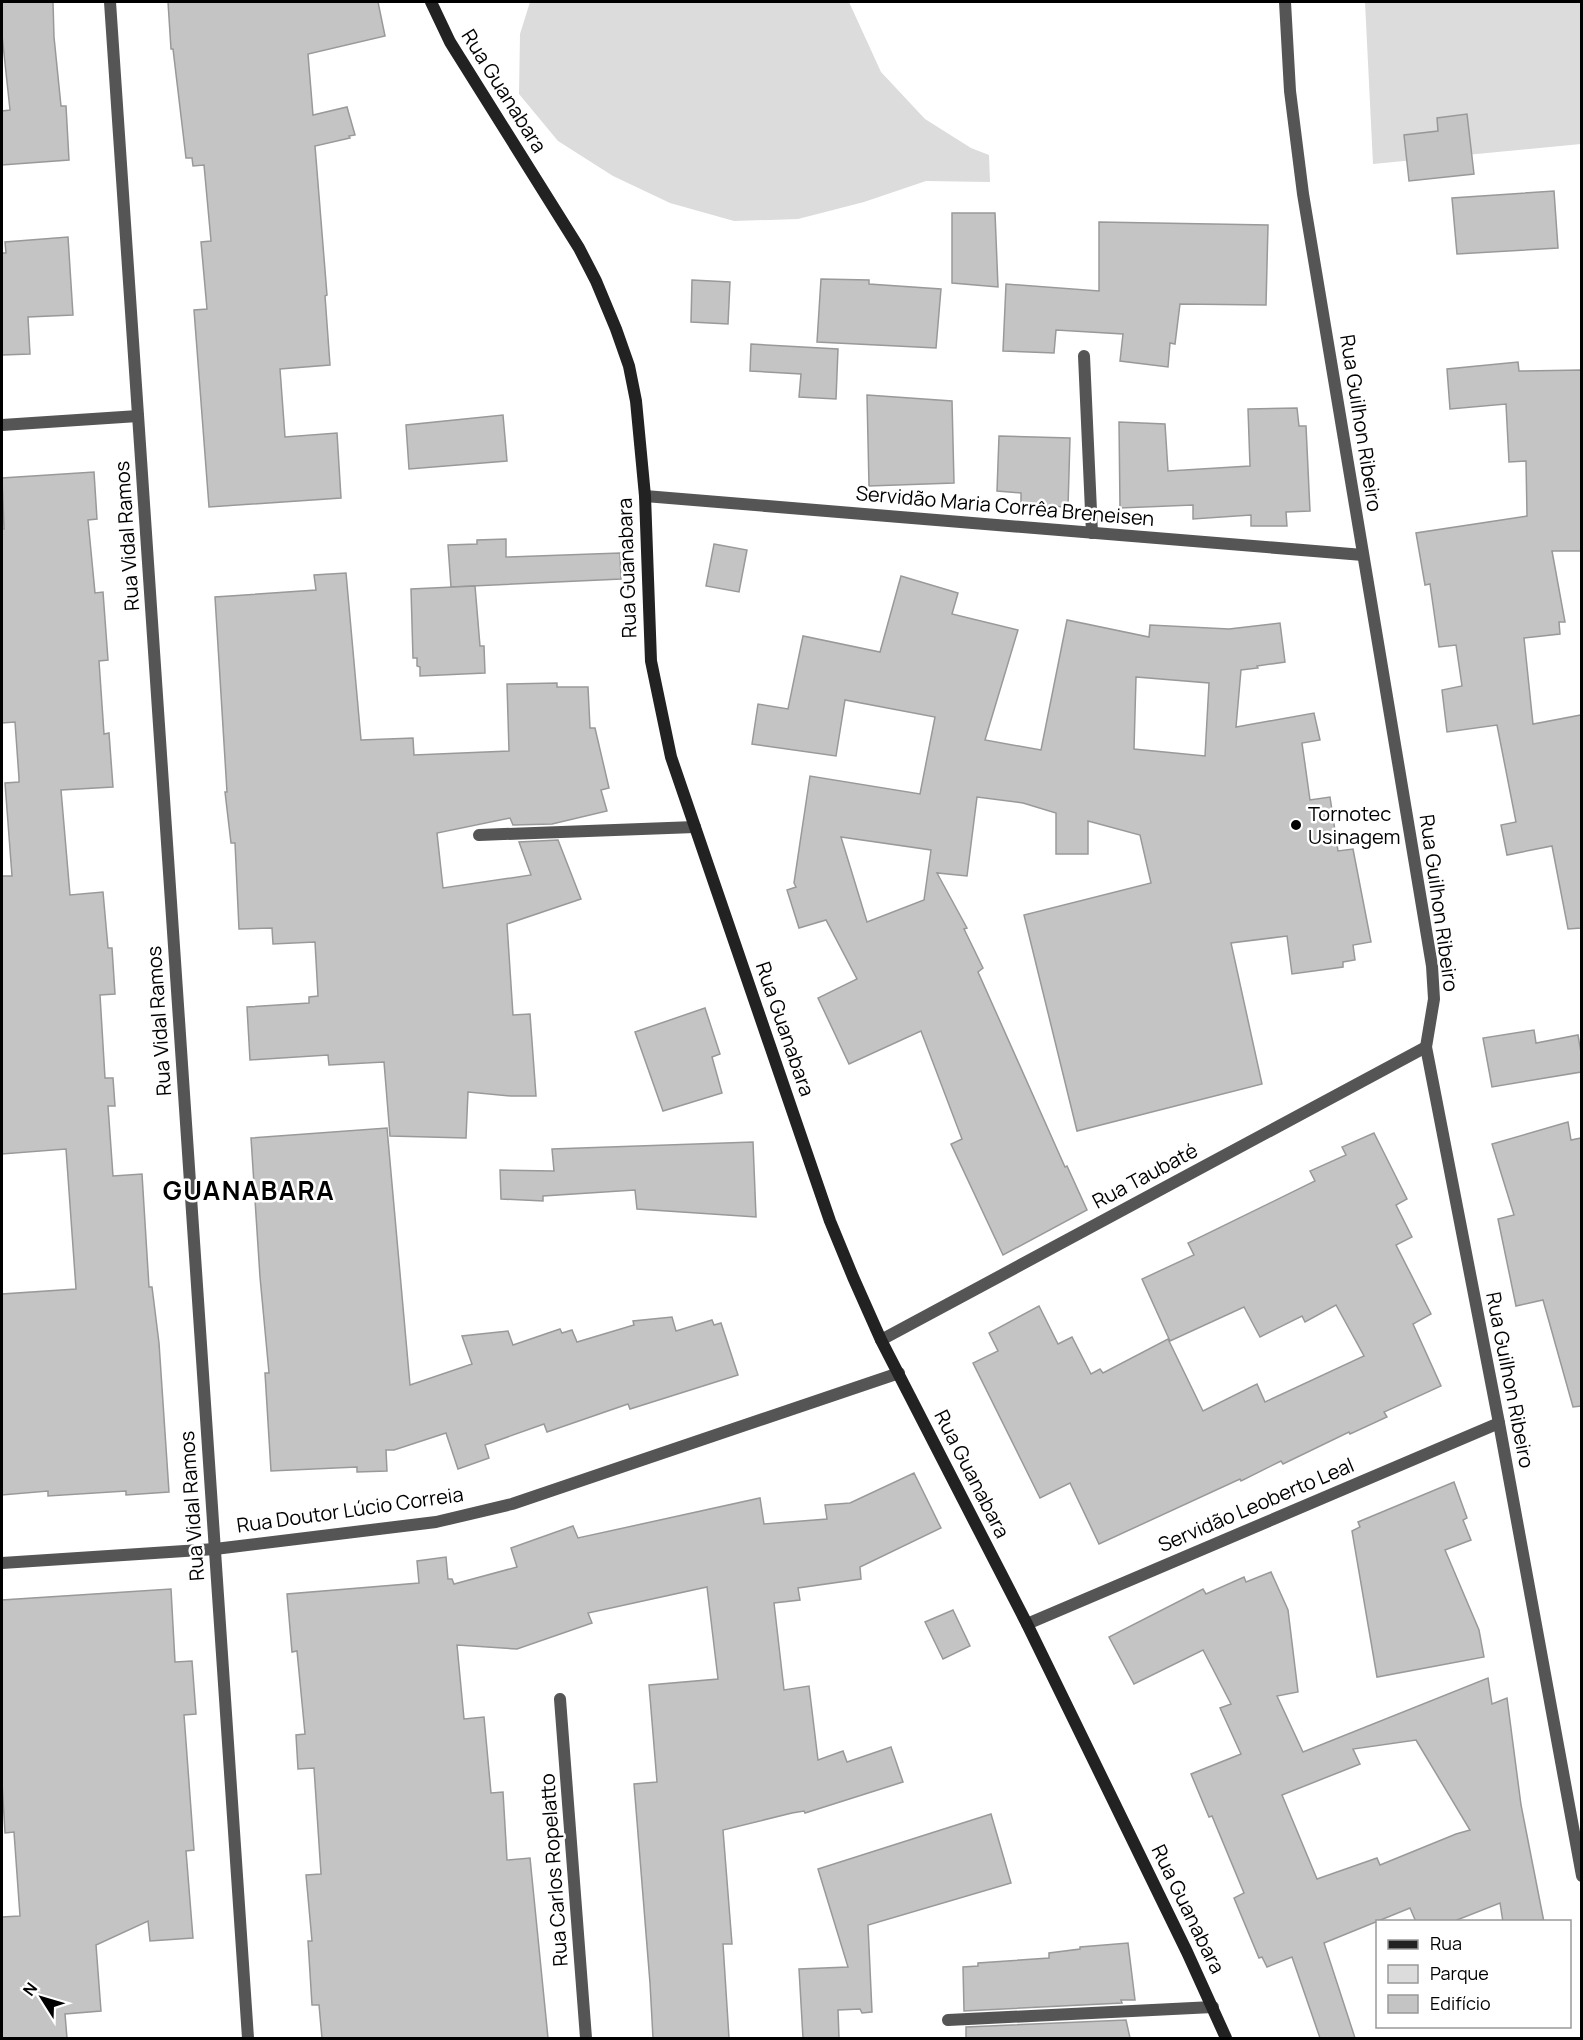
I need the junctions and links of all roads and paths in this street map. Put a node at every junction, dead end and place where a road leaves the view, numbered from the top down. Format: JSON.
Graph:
{"nodes":[{"id":1,"x":111,"y":2,"type":"edge"},
{"id":2,"x":430,"y":2,"type":"edge"},
{"id":3,"x":1285,"y":2,"type":"edge"},
{"id":4,"x":1084,"y":356,"type":"dead end"},
{"id":5,"x":138,"y":416,"type":"junction"},
{"id":6,"x":2,"y":425,"type":"edge"},
{"id":7,"x":645,"y":496,"type":"junction"},
{"id":8,"x":1092,"y":533,"type":"junction"},
{"id":9,"x":1363,"y":555,"type":"junction"},
{"id":10,"x":695,"y":827,"type":"junction"},
{"id":11,"x":479,"y":835,"type":"dead end"},
{"id":12,"x":1426,"y":1047,"type":"junction"},
{"id":13,"x":881,"y":1340,"type":"junction"},
{"id":14,"x":899,"y":1373,"type":"junction"},
{"id":15,"x":1499,"y":1423,"type":"junction"},
{"id":16,"x":214,"y":1549,"type":"junction"},
{"id":17,"x":2,"y":1563,"type":"edge"},
{"id":18,"x":1027,"y":1624,"type":"junction"},
{"id":19,"x":561,"y":1699,"type":"dead end"},
{"id":20,"x":1581,"y":1876,"type":"edge"},
{"id":21,"x":1213,"y":2007,"type":"junction"},
{"id":22,"x":948,"y":2020,"type":"dead end"},
{"id":23,"x":248,"y":2038,"type":"edge"},
{"id":24,"x":586,"y":2038,"type":"edge"},
{"id":25,"x":1226,"y":2038,"type":"edge"}],
"edges":[{"from":1,"to":5,"type":"street","name":"Rua Vidal Ramos"},
{"from":2,"to":7,"type":"main road","name":"Rua Guanabara"},
{"from":3,"to":9,"type":"street","name":"Rua Guilhon Ribeiro"},
{"from":4,"to":8,"type":"street"},
{"from":5,"to":6,"type":"street"},
{"from":5,"to":16,"type":"street","name":"Rua Vidal Ramos"},
{"from":7,"to":8,"type":"street","name":"Servidão Maria Corrêa Breneisen"},
{"from":7,"to":10,"type":"main road","name":"Rua Guanabara"},
{"from":8,"to":9,"type":"street","name":"Servidão Maria Corrêa Breneisen"},
{"from":9,"to":12,"type":"street","name":"Rua Guilhon Ribeiro"},
{"from":10,"to":11,"type":"street"},
{"from":10,"to":13,"type":"main road","name":"Rua Guanabara"},
{"from":12,"to":13,"type":"street","name":"Rua Taubaté"},
{"from":12,"to":15,"type":"street","name":"Rua Guilhon Ribeiro"},
{"from":13,"to":14,"type":"main road","name":"Rua Guanabara"},
{"from":14,"to":16,"type":"street","name":"Rua Doutor Lúcio Correia"},
{"from":14,"to":18,"type":"main road","name":"Rua Guanabara"},
{"from":15,"to":18,"type":"street","name":"Servidão Leoberto Leal"},
{"from":15,"to":20,"type":"street","name":"Rua Guilhon Ribeiro"},
{"from":16,"to":17,"type":"street","name":"Rua Doutor Lúcio Correia"},
{"from":16,"to":23,"type":"street","name":"Rua Vidal Ramos"},
{"from":18,"to":21,"type":"main road","name":"Rua Guanabara"},
{"from":19,"to":24,"type":"street","name":"Rua Carlos Ropelatto"},
{"from":21,"to":22,"type":"street"},
{"from":21,"to":25,"type":"main road","name":"Rua Guanabara"}]}
